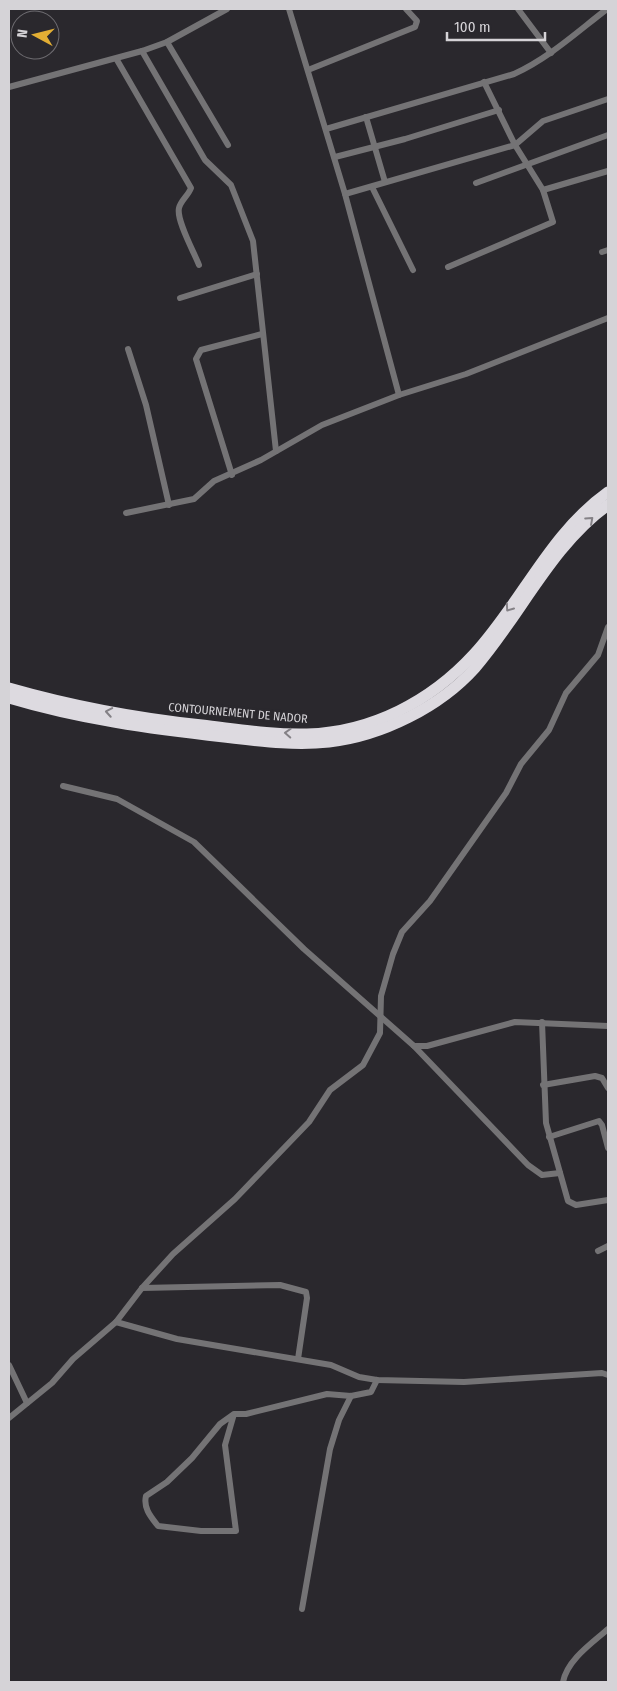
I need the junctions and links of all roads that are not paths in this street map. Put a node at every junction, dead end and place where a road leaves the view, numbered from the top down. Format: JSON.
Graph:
{"nodes":[{"id":1,"x":228,"y":9,"type":"edge"},
{"id":2,"x":289,"y":9,"type":"edge"},
{"id":3,"x":406,"y":9,"type":"edge"},
{"id":4,"x":518,"y":9,"type":"edge"},
{"id":5,"x":607,"y":9,"type":"edge"},
{"id":6,"x":166,"y":42,"type":"junction"},
{"id":7,"x":142,"y":51,"type":"junction"},
{"id":8,"x":550,"y":53,"type":"junction"},
{"id":9,"x":117,"y":60,"type":"junction"},
{"id":10,"x":308,"y":70,"type":"junction"},
{"id":11,"x":484,"y":82,"type":"junction"},
{"id":12,"x":9,"y":87,"type":"edge"},
{"id":13,"x":608,"y":99,"type":"edge"},
{"id":14,"x":499,"y":110,"type":"junction"},
{"id":15,"x":366,"y":117,"type":"junction"},
{"id":16,"x":326,"y":130,"type":"junction"},
{"id":17,"x":608,"y":135,"type":"edge"},
{"id":18,"x":228,"y":145,"type":"dead end"},
{"id":19,"x":515,"y":145,"type":"junction"},
{"id":20,"x":375,"y":146,"type":"junction"},
{"id":21,"x":335,"y":157,"type":"junction"},
{"id":22,"x":528,"y":163,"type":"junction"},
{"id":23,"x":608,"y":171,"type":"edge"},
{"id":24,"x":385,"y":182,"type":"junction"},
{"id":25,"x":476,"y":184,"type":"dead end"},
{"id":26,"x":372,"y":187,"type":"junction"},
{"id":27,"x":543,"y":190,"type":"junction"},
{"id":28,"x":346,"y":194,"type":"junction"},
{"id":29,"x":199,"y":265,"type":"dead end"},
{"id":30,"x":448,"y":267,"type":"dead end"},
{"id":31,"x":414,"y":270,"type":"dead end"},
{"id":32,"x":256,"y":274,"type":"junction"},
{"id":33,"x":180,"y":298,"type":"dead end"},
{"id":34,"x":608,"y":318,"type":"edge"},
{"id":35,"x":262,"y":334,"type":"junction"},
{"id":36,"x":128,"y":349,"type":"dead end"},
{"id":37,"x":399,"y":395,"type":"junction"},
{"id":38,"x":276,"y":451,"type":"junction"},
{"id":39,"x":232,"y":474,"type":"junction"},
{"id":40,"x":608,"y":492,"type":"edge"},
{"id":41,"x":169,"y":505,"type":"junction"},
{"id":42,"x":608,"y":505,"type":"edge"},
{"id":43,"x":126,"y":513,"type":"dead end"},
{"id":44,"x":608,"y":627,"type":"edge"},
{"id":45,"x":9,"y":688,"type":"edge"},
{"id":46,"x":9,"y":698,"type":"edge"},
{"id":47,"x":63,"y":786,"type":"dead end"},
{"id":48,"x":380,"y":1016,"type":"junction"},
{"id":49,"x":542,"y":1022,"type":"junction"},
{"id":50,"x":608,"y":1026,"type":"edge"},
{"id":51,"x":414,"y":1046,"type":"junction"},
{"id":52,"x":543,"y":1085,"type":"junction"},
{"id":53,"x":608,"y":1088,"type":"edge"},
{"id":54,"x":550,"y":1137,"type":"junction"},
{"id":55,"x":608,"y":1148,"type":"edge"},
{"id":56,"x":560,"y":1173,"type":"junction"},
{"id":57,"x":608,"y":1200,"type":"edge"},
{"id":58,"x":608,"y":1246,"type":"edge"},
{"id":59,"x":598,"y":1250,"type":"dead end"},
{"id":60,"x":142,"y":1288,"type":"junction"},
{"id":61,"x":116,"y":1322,"type":"junction"},
{"id":62,"x":298,"y":1359,"type":"junction"},
{"id":63,"x":9,"y":1365,"type":"edge"},
{"id":64,"x":608,"y":1375,"type":"edge"},
{"id":65,"x":376,"y":1380,"type":"junction"},
{"id":66,"x":351,"y":1396,"type":"junction"},
{"id":67,"x":27,"y":1403,"type":"junction"},
{"id":68,"x":234,"y":1414,"type":"junction"},
{"id":69,"x":9,"y":1418,"type":"edge"},
{"id":70,"x":302,"y":1609,"type":"dead end"},
{"id":71,"x":608,"y":1629,"type":"edge"},
{"id":72,"x":563,"y":1682,"type":"edge"}],
"edges":[{"from":1,"to":6,"type":"street"},
{"from":2,"to":10,"type":"street"},
{"from":3,"to":10,"type":"street"},
{"from":4,"to":8,"type":"street"},
{"from":5,"to":8,"type":"street"},
{"from":6,"to":7,"type":"street"},
{"from":6,"to":18,"type":"street"},
{"from":7,"to":9,"type":"street"},
{"from":7,"to":32,"type":"street"},
{"from":8,"to":11,"type":"street"},
{"from":9,"to":12,"type":"street"},
{"from":9,"to":29,"type":"street"},
{"from":10,"to":16,"type":"street"},
{"from":11,"to":14,"type":"street"},
{"from":11,"to":15,"type":"street"},
{"from":13,"to":19,"type":"street"},
{"from":14,"to":19,"type":"street"},
{"from":14,"to":20,"type":"street"},
{"from":15,"to":16,"type":"street"},
{"from":15,"to":20,"type":"street"},
{"from":16,"to":21,"type":"street"},
{"from":17,"to":22,"type":"street"},
{"from":19,"to":22,"type":"street"},
{"from":19,"to":24,"type":"street"},
{"from":20,"to":21,"type":"street"},
{"from":20,"to":24,"type":"street"},
{"from":21,"to":28,"type":"street"},
{"from":22,"to":25,"type":"street"},
{"from":22,"to":27,"type":"street"},
{"from":23,"to":27,"type":"street"},
{"from":24,"to":26,"type":"street"},
{"from":26,"to":28,"type":"street"},
{"from":26,"to":31,"type":"street"},
{"from":27,"to":30,"type":"street"},
{"from":28,"to":37,"type":"street"},
{"from":32,"to":33,"type":"street"},
{"from":32,"to":35,"type":"street"},
{"from":34,"to":37,"type":"street"},
{"from":35,"to":38,"type":"street"},
{"from":35,"to":39,"type":"street"},
{"from":36,"to":41,"type":"street"},
{"from":37,"to":38,"type":"street"},
{"from":38,"to":39,"type":"street"},
{"from":39,"to":41,"type":"street"},
{"from":40,"to":45,"type":"highway","name":"CONTOURNEMENT DE NADOR","one_way":true},
{"from":41,"to":43,"type":"street"},
{"from":46,"to":42,"type":"highway","name":"CONTOURNEMENT DE NADOR","one_way":true},
{"from":44,"to":48,"type":"street"},
{"from":47,"to":48,"type":"street"},
{"from":48,"to":51,"type":"street"},
{"from":48,"to":60,"type":"street"},
{"from":49,"to":50,"type":"street"},
{"from":49,"to":51,"type":"street"},
{"from":49,"to":52,"type":"street"},
{"from":51,"to":56,"type":"street"},
{"from":52,"to":53,"type":"street"},
{"from":52,"to":54,"type":"street"},
{"from":54,"to":55,"type":"street"},
{"from":54,"to":56,"type":"street"},
{"from":56,"to":57,"type":"street"},
{"from":58,"to":59,"type":"street"},
{"from":60,"to":61,"type":"street"},
{"from":60,"to":62,"type":"street"},
{"from":61,"to":62,"type":"street"},
{"from":61,"to":67,"type":"street"},
{"from":62,"to":65,"type":"street"},
{"from":63,"to":67,"type":"street"},
{"from":64,"to":65,"type":"street"},
{"from":65,"to":66,"type":"street"},
{"from":66,"to":68,"type":"street"},
{"from":66,"to":70,"type":"street"},
{"from":67,"to":69,"type":"street"},
{"from":68,"to":68,"type":"street"},
{"from":71,"to":72,"type":"street"}]}
